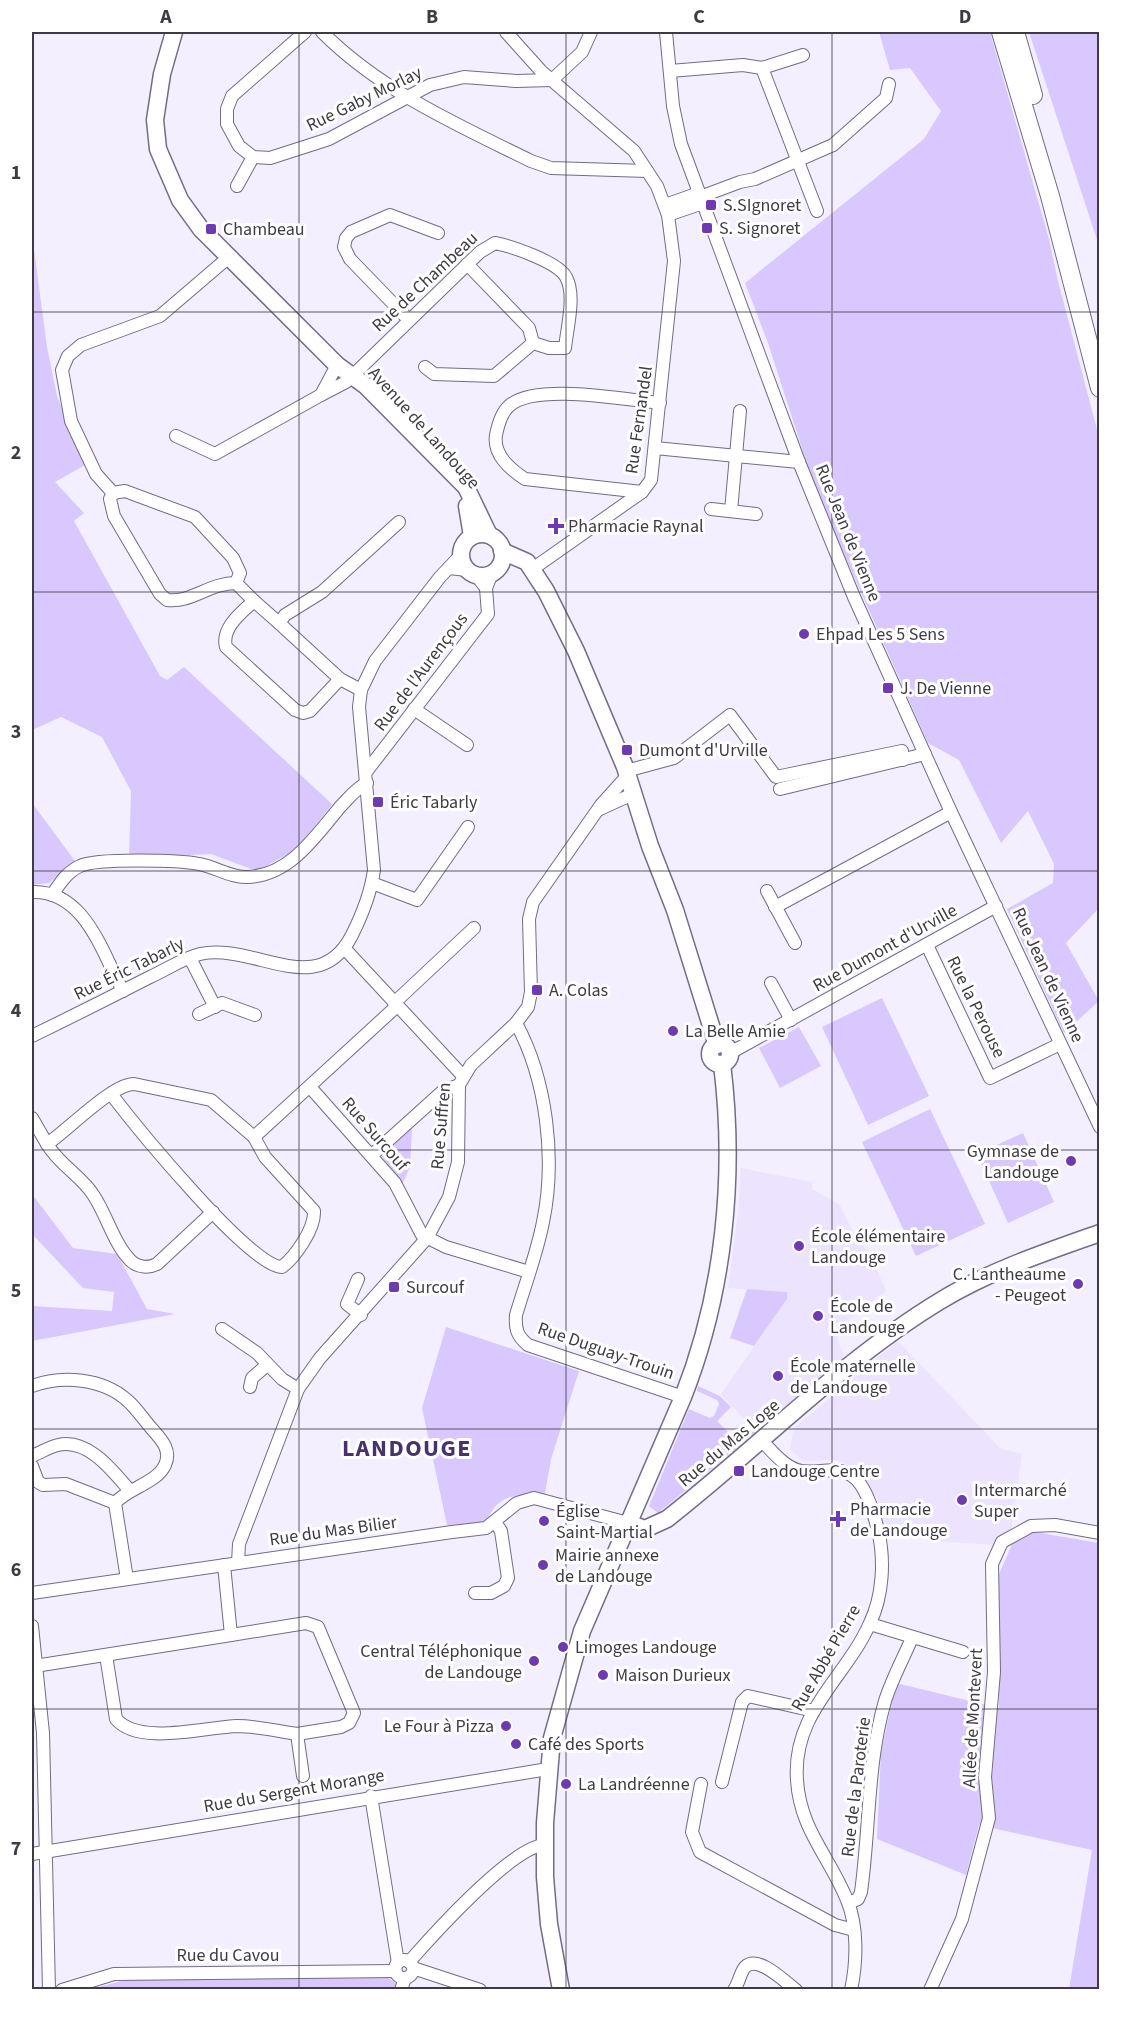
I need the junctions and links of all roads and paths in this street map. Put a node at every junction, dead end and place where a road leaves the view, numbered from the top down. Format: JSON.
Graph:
{"nodes":[{"id":1,"x":174,"y":32,"type":"edge"},
{"id":2,"x":305,"y":32,"type":"edge"},
{"id":3,"x":322,"y":32,"type":"edge"},
{"id":4,"x":506,"y":32,"type":"edge"},
{"id":5,"x":591,"y":32,"type":"edge"},
{"id":6,"x":666,"y":32,"type":"edge"},
{"id":7,"x":1001,"y":32,"type":"edge"},
{"id":8,"x":1015,"y":32,"type":"edge"},
{"id":9,"x":802,"y":55,"type":"dead end"},
{"id":10,"x":762,"y":68,"type":"junction"},
{"id":11,"x":670,"y":71,"type":"junction"},
{"id":12,"x":552,"y":80,"type":"junction"},
{"id":13,"x":889,"y":84,"type":"dead end"},
{"id":14,"x":405,"y":97,"type":"junction"},
{"id":15,"x":253,"y":157,"type":"junction"},
{"id":16,"x":797,"y":160,"type":"junction"},
{"id":17,"x":647,"y":171,"type":"junction"},
{"id":18,"x":237,"y":186,"type":"dead end"},
{"id":19,"x":700,"y":198,"type":"junction"},
{"id":20,"x":667,"y":210,"type":"junction"},
{"id":21,"x":817,"y":211,"type":"dead end"},
{"id":22,"x":438,"y":233,"type":"dead end"},
{"id":23,"x":229,"y":256,"type":"junction"},
{"id":24,"x":467,"y":264,"type":"junction"},
{"id":25,"x":409,"y":320,"type":"junction"},
{"id":26,"x":1100,"y":337,"type":"edge"},
{"id":27,"x":533,"y":343,"type":"junction"},
{"id":28,"x":337,"y":365,"type":"junction"},
{"id":29,"x":425,"y":367,"type":"dead end"},
{"id":30,"x":351,"y":377,"type":"junction"},
{"id":31,"x":1100,"y":388,"type":"edge"},
{"id":32,"x":321,"y":395,"type":"junction"},
{"id":33,"x":660,"y":404,"type":"junction"},
{"id":34,"x":740,"y":411,"type":"dead end"},
{"id":35,"x":176,"y":436,"type":"dead end"},
{"id":36,"x":655,"y":448,"type":"junction"},
{"id":37,"x":736,"y":456,"type":"junction"},
{"id":38,"x":799,"y":462,"type":"junction"},
{"id":39,"x":642,"y":492,"type":"junction"},
{"id":40,"x":114,"y":493,"type":"junction"},
{"id":41,"x":711,"y":509,"type":"dead end"},
{"id":42,"x":731,"y":512,"type":"junction"},
{"id":43,"x":756,"y":514,"type":"dead end"},
{"id":44,"x":399,"y":522,"type":"dead end"},
{"id":45,"x":481,"y":536,"type":"junction"},
{"id":46,"x":502,"y":551,"type":"junction"},
{"id":47,"x":531,"y":570,"type":"junction"},
{"id":48,"x":480,"y":571,"type":"junction"},
{"id":49,"x":236,"y":583,"type":"junction"},
{"id":50,"x":254,"y":601,"type":"junction"},
{"id":51,"x":279,"y":623,"type":"junction"},
{"id":52,"x":340,"y":680,"type":"junction"},
{"id":53,"x":361,"y":690,"type":"junction"},
{"id":54,"x":414,"y":709,"type":"junction"},
{"id":55,"x":467,"y":745,"type":"dead end"},
{"id":56,"x":925,"y":754,"type":"junction"},
{"id":57,"x":903,"y":760,"type":"junction"},
{"id":58,"x":627,"y":773,"type":"junction"},
{"id":59,"x":367,"y":778,"type":"junction"},
{"id":60,"x":780,"y":789,"type":"dead end"},
{"id":61,"x":633,"y":794,"type":"junction"},
{"id":62,"x":596,"y":812,"type":"junction"},
{"id":63,"x":951,"y":812,"type":"junction"},
{"id":64,"x":468,"y":827,"type":"dead end"},
{"id":65,"x":372,"y":883,"type":"junction"},
{"id":66,"x":767,"y":891,"type":"dead end"},
{"id":67,"x":32,"y":892,"type":"edge"},
{"id":68,"x":52,"y":895,"type":"junction"},
{"id":69,"x":996,"y":906,"type":"junction"},
{"id":70,"x":775,"y":907,"type":"junction"},
{"id":71,"x":474,"y":928,"type":"dead end"},
{"id":72,"x":795,"y":943,"type":"dead end"},
{"id":73,"x":927,"y":945,"type":"junction"},
{"id":74,"x":345,"y":949,"type":"junction"},
{"id":75,"x":190,"y":958,"type":"junction"},
{"id":76,"x":771,"y":983,"type":"dead end"},
{"id":77,"x":123,"y":991,"type":"junction"},
{"id":78,"x":395,"y":1005,"type":"junction"},
{"id":79,"x":214,"y":1006,"type":"junction"},
{"id":80,"x":199,"y":1014,"type":"dead end"},
{"id":81,"x":255,"y":1015,"type":"dead end"},
{"id":82,"x":791,"y":1020,"type":"junction"},
{"id":83,"x":516,"y":1023,"type":"junction"},
{"id":84,"x":32,"y":1036,"type":"edge"},
{"id":85,"x":1060,"y":1044,"type":"junction"},
{"id":86,"x":723,"y":1054,"type":"junction"},
{"id":87,"x":461,"y":1081,"type":"junction"},
{"id":88,"x":310,"y":1088,"type":"junction"},
{"id":89,"x":111,"y":1094,"type":"junction"},
{"id":90,"x":32,"y":1118,"type":"edge"},
{"id":91,"x":1100,"y":1127,"type":"edge"},
{"id":92,"x":254,"y":1137,"type":"junction"},
{"id":93,"x":47,"y":1144,"type":"junction"},
{"id":94,"x":372,"y":1155,"type":"junction"},
{"id":95,"x":213,"y":1212,"type":"junction"},
{"id":96,"x":1100,"y":1233,"type":"edge"},
{"id":97,"x":427,"y":1238,"type":"junction"},
{"id":98,"x":529,"y":1272,"type":"junction"},
{"id":99,"x":358,"y":1279,"type":"dead end"},
{"id":100,"x":361,"y":1315,"type":"junction"},
{"id":101,"x":222,"y":1329,"type":"dead end"},
{"id":102,"x":267,"y":1365,"type":"junction"},
{"id":103,"x":32,"y":1386,"type":"edge"},
{"id":104,"x":250,"y":1387,"type":"dead end"},
{"id":105,"x":298,"y":1389,"type":"junction"},
{"id":106,"x":683,"y":1397,"type":"junction"},
{"id":107,"x":762,"y":1441,"type":"junction"},
{"id":108,"x":32,"y":1456,"type":"edge"},
{"id":109,"x":32,"y":1466,"type":"edge"},
{"id":110,"x":37,"y":1487,"type":"edge"},
{"id":111,"x":130,"y":1491,"type":"junction"},
{"id":112,"x":115,"y":1503,"type":"junction"},
{"id":113,"x":495,"y":1522,"type":"junction"},
{"id":114,"x":628,"y":1523,"type":"junction"},
{"id":115,"x":1100,"y":1533,"type":"edge"},
{"id":116,"x":238,"y":1563,"type":"junction"},
{"id":117,"x":224,"y":1565,"type":"junction"},
{"id":118,"x":127,"y":1580,"type":"junction"},
{"id":119,"x":32,"y":1593,"type":"edge"},
{"id":120,"x":475,"y":1593,"type":"dead end"},
{"id":121,"x":870,"y":1624,"type":"junction"},
{"id":122,"x":32,"y":1626,"type":"edge"},
{"id":123,"x":231,"y":1635,"type":"junction"},
{"id":124,"x":912,"y":1638,"type":"junction"},
{"id":125,"x":963,"y":1652,"type":"dead end"},
{"id":126,"x":106,"y":1655,"type":"junction"},
{"id":127,"x":35,"y":1666,"type":"junction"},
{"id":128,"x":814,"y":1711,"type":"junction"},
{"id":129,"x":297,"y":1734,"type":"junction"},
{"id":130,"x":548,"y":1769,"type":"junction"},
{"id":131,"x":303,"y":1776,"type":"dead end"},
{"id":132,"x":722,"y":1782,"type":"dead end"},
{"id":133,"x":701,"y":1784,"type":"dead end"},
{"id":134,"x":371,"y":1796,"type":"junction"},
{"id":135,"x":546,"y":1845,"type":"junction"},
{"id":136,"x":47,"y":1851,"type":"junction"},
{"id":137,"x":32,"y":1854,"type":"edge"},
{"id":138,"x":849,"y":1903,"type":"junction"},
{"id":139,"x":854,"y":1930,"type":"junction"},
{"id":140,"x":404,"y":1972,"type":"edge"},
{"id":141,"x":49,"y":1989,"type":"edge"},
{"id":142,"x":62,"y":1989,"type":"edge"},
{"id":143,"x":476,"y":1989,"type":"edge"},
{"id":144,"x":561,"y":1989,"type":"edge"},
{"id":145,"x":734,"y":1989,"type":"edge"},
{"id":146,"x":796,"y":1989,"type":"edge"},
{"id":147,"x":851,"y":1989,"type":"edge"},
{"id":148,"x":930,"y":1989,"type":"edge"}],
"edges":[{"from":1,"to":23,"type":"main road","name":"Avenue de Landouge"},
{"from":2,"to":15,"type":"street"},
{"from":3,"to":14,"type":"street"},
{"from":4,"to":12,"type":"street","name":"Rue Fernandel"},
{"from":5,"to":12,"type":"street"},
{"from":6,"to":11,"type":"street","name":"Rue Jean de Vienne"},
{"from":7,"to":31,"type":"highway"},
{"from":8,"to":26,"type":"highway"},
{"from":9,"to":10,"type":"street"},
{"from":10,"to":11,"type":"street"},
{"from":10,"to":16,"type":"street"},
{"from":11,"to":19,"type":"street","name":"Rue Jean de Vienne"},
{"from":12,"to":14,"type":"street","name":"Rue Gaby Morlay"},
{"from":12,"to":17,"type":"street","name":"Rue Fernandel"},
{"from":13,"to":16,"type":"street"},
{"from":14,"to":15,"type":"street","name":"Rue Gaby Morlay"},
{"from":14,"to":17,"type":"street"},
{"from":15,"to":18,"type":"street"},
{"from":16,"to":19,"type":"street"},
{"from":16,"to":21,"type":"street"},
{"from":17,"to":20,"type":"street","name":"Rue Fernandel"},
{"from":19,"to":20,"type":"street"},
{"from":19,"to":38,"type":"street","name":"Rue Jean de Vienne"},
{"from":20,"to":33,"type":"street","name":"Rue Fernandel"},
{"from":22,"to":25,"type":"street"},
{"from":23,"to":28,"type":"main road","name":"Avenue de Landouge"},
{"from":23,"to":40,"type":"street"},
{"from":24,"to":25,"type":"street","name":"Rue de Chambeau"},
{"from":24,"to":27,"type":"street"},
{"from":24,"to":27,"type":"street","name":"Rue de Chambeau"},
{"from":25,"to":30,"type":"street","name":"Rue de Chambeau"},
{"from":27,"to":29,"type":"street"},
{"from":28,"to":30,"type":"main road","name":"Avenue de Landouge"},
{"from":28,"to":32,"type":"street"},
{"from":30,"to":32,"type":"street","name":"Rue de Chambeau"},
{"from":30,"to":45,"type":"main road","name":"Avenue de Landouge"},
{"from":32,"to":35,"type":"street","name":"Rue de Chambeau"},
{"from":33,"to":36,"type":"street","name":"Rue Fernandel"},
{"from":33,"to":39,"type":"street"},
{"from":34,"to":37,"type":"street"},
{"from":36,"to":37,"type":"street"},
{"from":36,"to":39,"type":"street","name":"Rue Fernandel"},
{"from":37,"to":38,"type":"street"},
{"from":37,"to":42,"type":"street"},
{"from":38,"to":56,"type":"street","name":"Rue Jean de Vienne"},
{"from":39,"to":47,"type":"street","name":"Rue Fernandel"},
{"from":40,"to":49,"type":"street"},
{"from":40,"to":49,"type":"street"},
{"from":41,"to":42,"type":"street"},
{"from":42,"to":43,"type":"street"},
{"from":44,"to":51,"type":"street"},
{"from":45,"to":46,"type":"main road","name":"Avenue de Landouge"},
{"from":45,"to":48,"type":"main road"},
{"from":46,"to":47,"type":"main road"},
{"from":46,"to":48,"type":"main road"},
{"from":47,"to":48,"type":"main road"},
{"from":47,"to":58,"type":"main road"},
{"from":48,"to":53,"type":"street"},
{"from":48,"to":54,"type":"street","name":"Rue de l'Aurençous"},
{"from":49,"to":50,"type":"street"},
{"from":50,"to":51,"type":"street"},
{"from":50,"to":52,"type":"street"},
{"from":51,"to":52,"type":"street"},
{"from":52,"to":53,"type":"street"},
{"from":53,"to":59,"type":"street","name":"Rue Éric Tabarly"},
{"from":54,"to":55,"type":"street"},
{"from":54,"to":59,"type":"street","name":"Rue de l'Aurençous"},
{"from":56,"to":57,"type":"street"},
{"from":56,"to":63,"type":"street","name":"Rue Jean de Vienne"},
{"from":57,"to":58,"type":"street"},
{"from":57,"to":60,"type":"street"},
{"from":58,"to":61,"type":"main road"},
{"from":58,"to":62,"type":"street","name":"Rue Suffren"},
{"from":59,"to":65,"type":"street","name":"Rue Éric Tabarly"},
{"from":59,"to":68,"type":"street","name":"Rue de l'Aurençous"},
{"from":61,"to":62,"type":"street","name":"Rue Suffren"},
{"from":61,"to":86,"type":"main road"},
{"from":62,"to":83,"type":"street","name":"Rue Suffren"},
{"from":63,"to":69,"type":"street","name":"Rue Jean de Vienne"},
{"from":63,"to":70,"type":"street"},
{"from":64,"to":65,"type":"street"},
{"from":65,"to":74,"type":"street","name":"Rue Éric Tabarly"},
{"from":66,"to":70,"type":"street"},
{"from":67,"to":68,"type":"street"},
{"from":68,"to":77,"type":"street"},
{"from":69,"to":73,"type":"street","name":"Rue Dumont d'Urville"},
{"from":69,"to":85,"type":"street","name":"Rue Jean de Vienne"},
{"from":70,"to":72,"type":"street"},
{"from":71,"to":78,"type":"street"},
{"from":73,"to":82,"type":"street","name":"Rue Dumont d'Urville"},
{"from":73,"to":85,"type":"street","name":"Rue la Perouse"},
{"from":74,"to":75,"type":"street","name":"Rue Éric Tabarly"},
{"from":74,"to":78,"type":"street"},
{"from":75,"to":77,"type":"street","name":"Rue Éric Tabarly"},
{"from":75,"to":79,"type":"street"},
{"from":76,"to":82,"type":"street"},
{"from":77,"to":84,"type":"street","name":"Rue Éric Tabarly"},
{"from":78,"to":87,"type":"street"},
{"from":78,"to":88,"type":"street"},
{"from":79,"to":80,"type":"street"},
{"from":79,"to":81,"type":"street"},
{"from":82,"to":86,"type":"street","name":"Rue Dumont d'Urville"},
{"from":83,"to":87,"type":"street","name":"Rue Suffren"},
{"from":83,"to":98,"type":"street","name":"Rue Duguay-Trouin"},
{"from":85,"to":91,"type":"street","name":"Rue Jean de Vienne"},
{"from":86,"to":106,"type":"main road"},
{"from":87,"to":94,"type":"street"},
{"from":87,"to":97,"type":"street","name":"Rue Suffren"},
{"from":88,"to":92,"type":"street"},
{"from":88,"to":94,"type":"street","name":"Rue Surcouf"},
{"from":89,"to":92,"type":"street"},
{"from":89,"to":93,"type":"street"},
{"from":89,"to":95,"type":"street"},
{"from":90,"to":93,"type":"street"},
{"from":92,"to":95,"type":"street"},
{"from":93,"to":95,"type":"street"},
{"from":94,"to":97,"type":"street","name":"Rue Surcouf"},
{"from":96,"to":107,"type":"main road","name":"Rue du Mas Loge"},
{"from":97,"to":98,"type":"street"},
{"from":97,"to":100,"type":"street","name":"Rue Suffren"},
{"from":98,"to":106,"type":"street","name":"Rue Duguay-Trouin"},
{"from":99,"to":100,"type":"street"},
{"from":100,"to":105,"type":"street","name":"Rue Suffren"},
{"from":101,"to":102,"type":"street"},
{"from":102,"to":104,"type":"street"},
{"from":102,"to":105,"type":"street"},
{"from":103,"to":111,"type":"street"},
{"from":105,"to":116,"type":"street","name":"Rue Suffren"},
{"from":106,"to":114,"type":"main road"},
{"from":107,"to":114,"type":"main road","name":"Rue du Mas Loge"},
{"from":107,"to":121,"type":"street","name":"Rue Abbé Pierre"},
{"from":108,"to":111,"type":"street"},
{"from":109,"to":110,"type":"street"},
{"from":110,"to":112,"type":"street"},
{"from":111,"to":112,"type":"street"},
{"from":112,"to":118,"type":"street"},
{"from":113,"to":114,"type":"street","name":"Rue du Mas Bilier"},
{"from":113,"to":116,"type":"street","name":"Rue du Mas Bilier"},
{"from":113,"to":120,"type":"street"},
{"from":114,"to":130,"type":"main road"},
{"from":115,"to":148,"type":"street","name":"Allée de Montevert"},
{"from":116,"to":117,"type":"street","name":"Rue du Mas Bilier"},
{"from":117,"to":118,"type":"street","name":"Rue du Mas Bilier"},
{"from":117,"to":123,"type":"street"},
{"from":118,"to":119,"type":"street","name":"Rue du Mas Bilier"},
{"from":121,"to":124,"type":"street"},
{"from":121,"to":128,"type":"street","name":"Rue Abbé Pierre"},
{"from":122,"to":127,"type":"street"},
{"from":123,"to":126,"type":"street"},
{"from":123,"to":129,"type":"street"},
{"from":124,"to":125,"type":"street"},
{"from":124,"to":138,"type":"street","name":"Rue de la Paroterie"},
{"from":126,"to":127,"type":"street"},
{"from":126,"to":129,"type":"street"},
{"from":127,"to":136,"type":"street"},
{"from":128,"to":132,"type":"street"},
{"from":128,"to":138,"type":"street","name":"Rue Abbé Pierre"},
{"from":129,"to":131,"type":"street"},
{"from":130,"to":134,"type":"street","name":"Rue du Sergent Morange"},
{"from":130,"to":135,"type":"main road"},
{"from":133,"to":139,"type":"street"},
{"from":134,"to":136,"type":"street","name":"Rue du Sergent Morange"},
{"from":134,"to":140,"type":"street"},
{"from":135,"to":140,"type":"street"},
{"from":135,"to":144,"type":"main road"},
{"from":136,"to":137,"type":"street","name":"Rue du Sergent Morange"},
{"from":136,"to":141,"type":"street"},
{"from":138,"to":139,"type":"street","name":"Rue Abbé Pierre"},
{"from":139,"to":147,"type":"street","name":"Rue Abbé Pierre"},
{"from":140,"to":142,"type":"street","name":"Rue du Cavou"},
{"from":140,"to":143,"type":"street","name":"Rue du Cavou"},
{"from":145,"to":146,"type":"street"}]}
